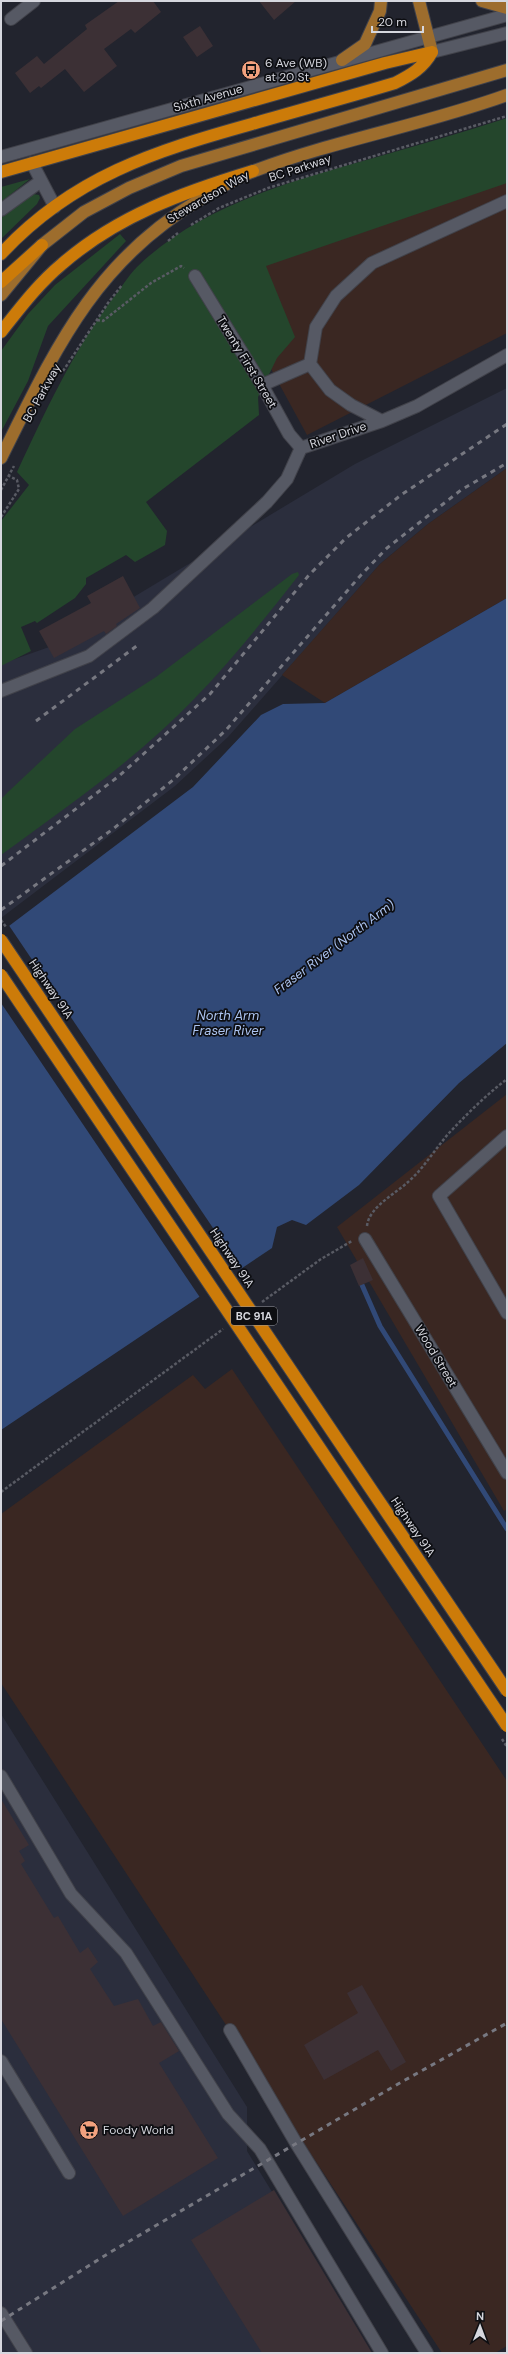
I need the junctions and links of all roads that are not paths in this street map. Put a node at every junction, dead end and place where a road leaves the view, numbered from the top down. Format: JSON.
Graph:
{"nodes":[{"id":1,"x":34,"y":1,"type":"edge"},
{"id":2,"x":381,"y":1,"type":"edge"},
{"id":3,"x":419,"y":1,"type":"edge"},
{"id":4,"x":482,"y":1,"type":"edge"},
{"id":5,"x":507,"y":8,"type":"edge"},
{"id":6,"x":507,"y":15,"type":"edge"},
{"id":7,"x":11,"y":20,"type":"dead end"},
{"id":8,"x":507,"y":33,"type":"edge"},
{"id":9,"x":428,"y":37,"type":"junction"},
{"id":10,"x":432,"y":52,"type":"junction"},
{"id":11,"x":342,"y":60,"type":"junction"},
{"id":12,"x":507,"y":70,"type":"edge"},
{"id":13,"x":507,"y":96,"type":"edge"},
{"id":14,"x":1,"y":157,"type":"edge"},
{"id":15,"x":32,"y":163,"type":"junction"},
{"id":16,"x":253,"y":171,"type":"junction"},
{"id":17,"x":1,"y":172,"type":"edge"},
{"id":18,"x":41,"y":181,"type":"junction"},
{"id":19,"x":507,"y":201,"type":"edge"},
{"id":20,"x":55,"y":207,"type":"junction"},
{"id":21,"x":1,"y":210,"type":"edge"},
{"id":22,"x":42,"y":245,"type":"junction"},
{"id":23,"x":1,"y":254,"type":"edge"},
{"id":24,"x":195,"y":276,"type":"road end"},
{"id":25,"x":1,"y":282,"type":"edge"},
{"id":26,"x":1,"y":295,"type":"edge"},
{"id":27,"x":1,"y":332,"type":"edge"},
{"id":28,"x":507,"y":355,"type":"edge"},
{"id":29,"x":310,"y":364,"type":"junction"},
{"id":30,"x":262,"y":385,"type":"junction"},
{"id":31,"x":382,"y":421,"type":"junction"},
{"id":32,"x":301,"y":448,"type":"junction"},
{"id":33,"x":1,"y":458,"type":"edge"},
{"id":34,"x":1,"y":691,"type":"edge"},
{"id":35,"x":1,"y":940,"type":"edge"},
{"id":36,"x":1,"y":975,"type":"edge"},
{"id":37,"x":507,"y":1136,"type":"edge"},
{"id":38,"x":365,"y":1239,"type":"road end"},
{"id":39,"x":507,"y":1313,"type":"edge"},
{"id":40,"x":507,"y":1473,"type":"edge"},
{"id":41,"x":507,"y":1691,"type":"edge"},
{"id":42,"x":507,"y":1726,"type":"edge"},
{"id":43,"x":1,"y":1776,"type":"edge"},
{"id":44,"x":230,"y":2030,"type":"dead end"},
{"id":45,"x":1,"y":2061,"type":"edge"},
{"id":46,"x":69,"y":2173,"type":"dead end"},
{"id":47,"x":1,"y":2313,"type":"edge"},
{"id":48,"x":26,"y":2353,"type":"edge"},
{"id":49,"x":382,"y":2353,"type":"edge"},
{"id":50,"x":427,"y":2353,"type":"edge"}],
"edges":[{"from":1,"to":7,"type":"street"},
{"from":2,"to":11,"type":"main road"},
{"from":3,"to":9,"type":"main road"},
{"from":4,"to":5,"type":"main road"},
{"from":6,"to":9,"type":"street","name":"Sixth Avenue"},
{"from":8,"to":10,"type":"street"},
{"from":9,"to":10,"type":"main road"},
{"from":9,"to":11,"type":"street","name":"Sixth Avenue"},
{"from":10,"to":15,"type":"highway"},
{"from":10,"to":20,"type":"highway"},
{"from":11,"to":14,"type":"street","name":"Sixth Avenue"},
{"from":12,"to":22,"type":"main road"},
{"from":13,"to":16,"type":"main road","name":"Stewardson Way"},
{"from":15,"to":17,"type":"highway"},
{"from":15,"to":18,"type":"street"},
{"from":16,"to":27,"type":"highway"},
{"from":16,"to":33,"type":"main road","name":"Stewardson Way"},
{"from":18,"to":20,"type":"street"},
{"from":18,"to":21,"type":"street"},
{"from":19,"to":29,"type":"street"},
{"from":20,"to":23,"type":"highway"},
{"from":22,"to":25,"type":"highway"},
{"from":22,"to":26,"type":"main road"},
{"from":24,"to":30,"type":"street","name":"Twenty First Street"},
{"from":28,"to":31,"type":"street","name":"River Drive"},
{"from":29,"to":30,"type":"street"},
{"from":29,"to":31,"type":"street"},
{"from":30,"to":32,"type":"street","name":"Twenty First Street"},
{"from":31,"to":32,"type":"street","name":"River Drive"},
{"from":32,"to":34,"type":"street","name":"River Drive"},
{"from":35,"to":41,"type":"highway","name":"Highway 91A","number":"BC 91A","bridge":true},
{"from":36,"to":42,"type":"highway","number":"BC 91A","bridge":true},
{"from":37,"to":39,"type":"street"},
{"from":38,"to":40,"type":"street","name":"Wood Street"},
{"from":43,"to":49,"type":"street"},
{"from":44,"to":50,"type":"street"},
{"from":45,"to":46,"type":"street"},
{"from":47,"to":48,"type":"street"}]}
